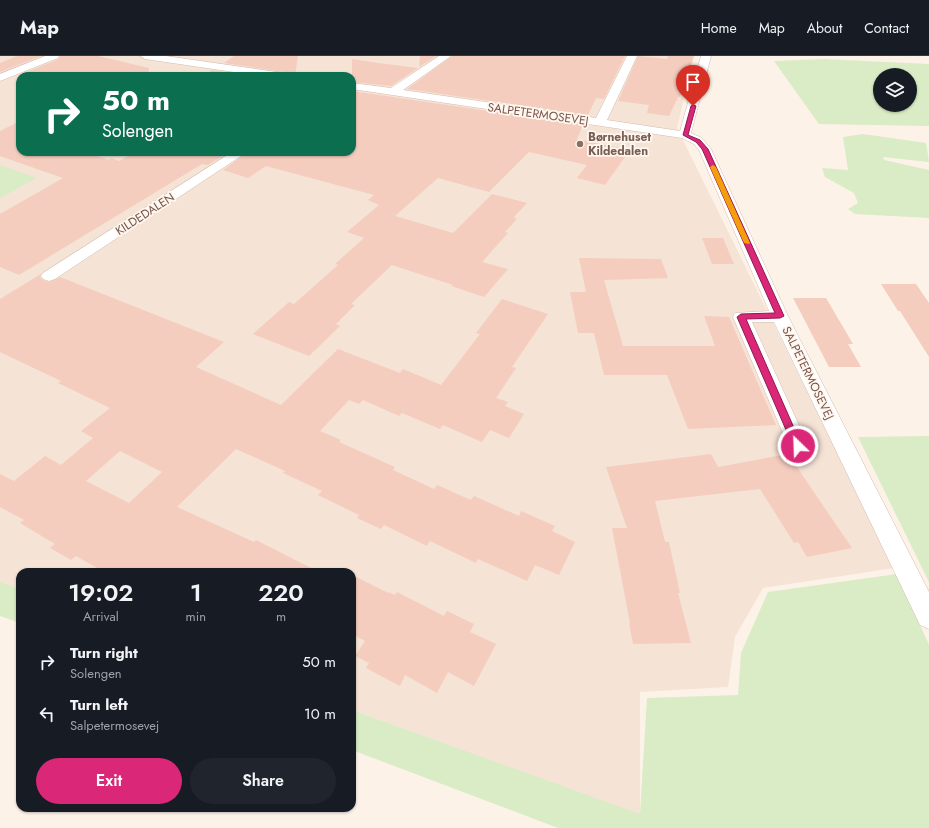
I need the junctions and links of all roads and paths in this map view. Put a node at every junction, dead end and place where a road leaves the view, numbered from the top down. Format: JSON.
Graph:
{"nodes":[{"id":1,"x":54,"y":56,"type":"edge"},
{"id":2,"x":145,"y":56,"type":"edge"},
{"id":3,"x":198,"y":56,"type":"edge"},
{"id":4,"x":632,"y":56,"type":"edge"},
{"id":5,"x":706,"y":56,"type":"edge"},
{"id":6,"x":428,"y":57,"type":"edge"},
{"id":7,"x":444,"y":57,"type":"edge"},
{"id":8,"x":188,"y":63,"type":"junction"},
{"id":9,"x":254,"y":72,"type":"edge"},
{"id":10,"x":0,"y":78,"type":"edge"},
{"id":11,"x":356,"y":87,"type":"edge"},
{"id":12,"x":393,"y":92,"type":"junction"},
{"id":13,"x":600,"y":123,"type":"junction"},
{"id":14,"x":685,"y":135,"type":"junction"},
{"id":15,"x":235,"y":156,"type":"edge"},
{"id":16,"x":49,"y":276,"type":"dead end"},
{"id":17,"x":780,"y":316,"type":"junction"},
{"id":18,"x":798,"y":446,"type":"dead end"},
{"id":19,"x":929,"y":617,"type":"edge"}],
"edges":[{"from":1,"to":10,"type":"street"},
{"from":2,"to":8,"type":"street"},
{"from":3,"to":8,"type":"street"},
{"from":4,"to":13,"type":"street"},
{"from":5,"to":14,"type":"street"},
{"from":6,"to":7,"type":"street"},
{"from":7,"to":12,"type":"street"},
{"from":8,"to":9,"type":"street"},
{"from":11,"to":12,"type":"street","name":"SALPETERMOSEVEJ"},
{"from":12,"to":13,"type":"street","name":"SALPETERMOSEVEJ"},
{"from":13,"to":14,"type":"street","name":"SALPETERMOSEVEJ"},
{"from":14,"to":17,"type":"street","name":"SALPETERMOSEVEJ"},
{"from":15,"to":16,"type":"street","name":"KILDEDALEN"},
{"from":17,"to":18,"type":"street"},
{"from":17,"to":19,"type":"street","name":"SALPETERMOSEVEJ"}]}
